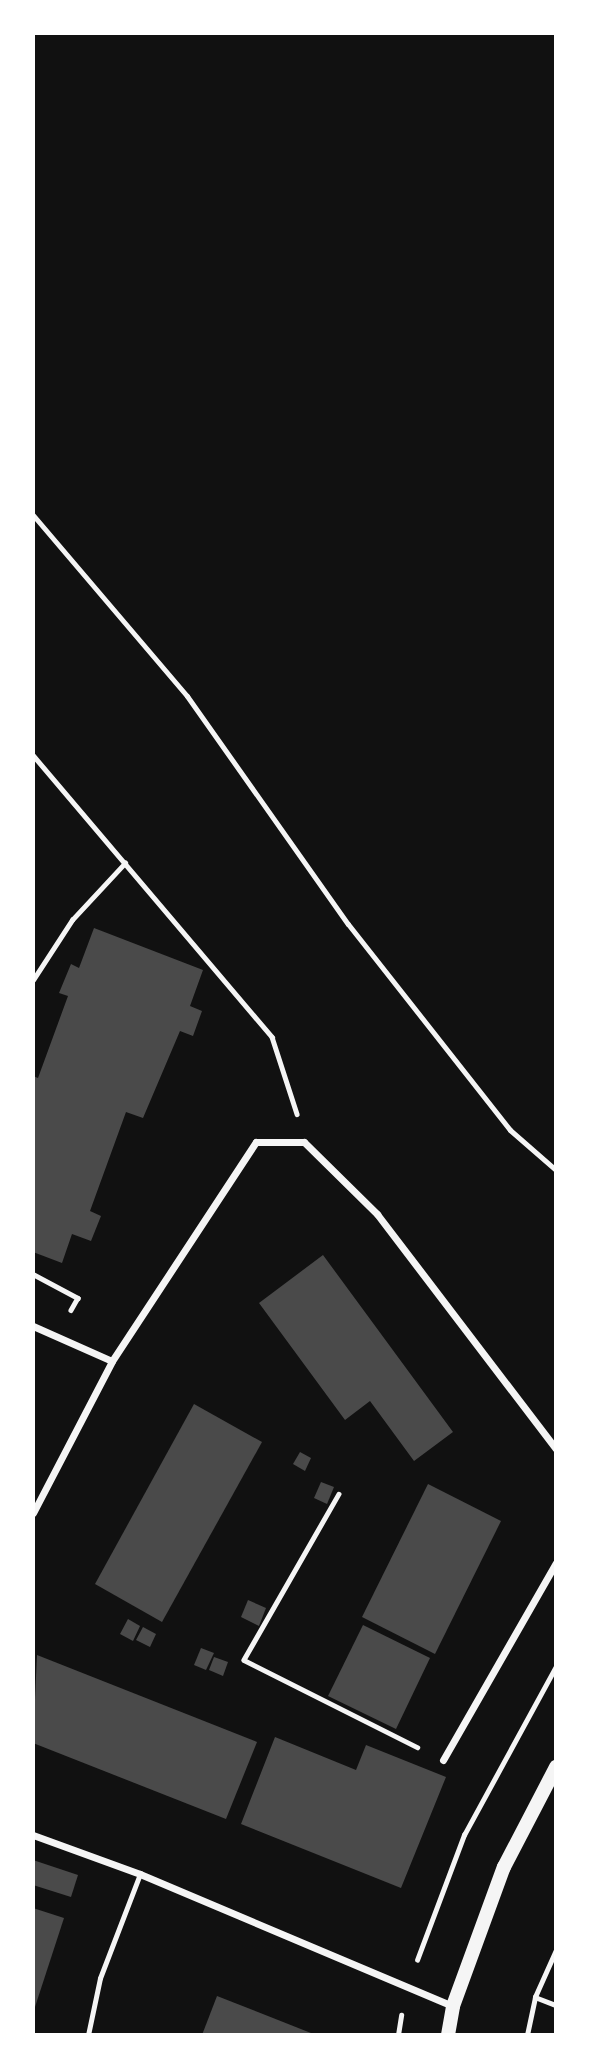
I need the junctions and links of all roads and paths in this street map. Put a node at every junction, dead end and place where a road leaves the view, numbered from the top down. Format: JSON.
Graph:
{"nodes":[{"id":1,"x":33,"y":514,"type":"edge"},
{"id":2,"x":33,"y":755,"type":"edge"},
{"id":3,"x":125,"y":863,"type":"junction"},
{"id":4,"x":33,"y":980,"type":"edge"},
{"id":5,"x":304,"y":1142,"type":"junction"},
{"id":6,"x":556,"y":1170,"type":"edge"},
{"id":7,"x":33,"y":1274,"type":"edge"},
{"id":8,"x":33,"y":1326,"type":"edge"},
{"id":9,"x":55,"y":1335,"type":"junction"},
{"id":10,"x":112,"y":1361,"type":"junction"},
{"id":11,"x":556,"y":1449,"type":"edge"},
{"id":12,"x":339,"y":1494,"type":"dead end"},
{"id":13,"x":33,"y":1513,"type":"edge"},
{"id":14,"x":556,"y":1563,"type":"edge"},
{"id":15,"x":556,"y":1666,"type":"edge"},
{"id":16,"x":443,"y":1760,"type":"joint"},
{"id":17,"x":556,"y":1767,"type":"edge"},
{"id":18,"x":33,"y":1835,"type":"edge"},
{"id":19,"x":140,"y":1874,"type":"junction"},
{"id":20,"x":556,"y":1950,"type":"edge"},
{"id":21,"x":409,"y":1988,"type":"junction"},
{"id":22,"x":535,"y":1997,"type":"junction"},
{"id":23,"x":556,"y":2005,"type":"edge"},
{"id":24,"x":453,"y":2006,"type":"junction"},
{"id":25,"x":88,"y":2035,"type":"edge"},
{"id":26,"x":398,"y":2035,"type":"edge"},
{"id":27,"x":448,"y":2035,"type":"edge"},
{"id":28,"x":527,"y":2035,"type":"edge"}],
"edges":[{"from":1,"to":6,"type":"lane"},
{"from":2,"to":3,"type":"path"},
{"from":3,"to":4,"type":"path"},
{"from":3,"to":5,"type":"path"},
{"from":5,"to":10,"type":"street"},
{"from":5,"to":11,"type":"street"},
{"from":7,"to":9,"type":"path"},
{"from":8,"to":9,"type":"street"},
{"from":9,"to":10,"type":"street"},
{"from":10,"to":13,"type":"street"},
{"from":12,"to":16,"type":"path"},
{"from":14,"to":16,"type":"street"},
{"from":15,"to":21,"type":"path"},
{"from":17,"to":24,"type":"main road"},
{"from":18,"to":19,"type":"street"},
{"from":19,"to":21,"type":"street"},
{"from":19,"to":25,"type":"lane"},
{"from":20,"to":22,"type":"path"},
{"from":21,"to":24,"type":"street"},
{"from":21,"to":26,"type":"path"},
{"from":22,"to":23,"type":"path"},
{"from":22,"to":28,"type":"path"},
{"from":24,"to":27,"type":"main road"}]}
